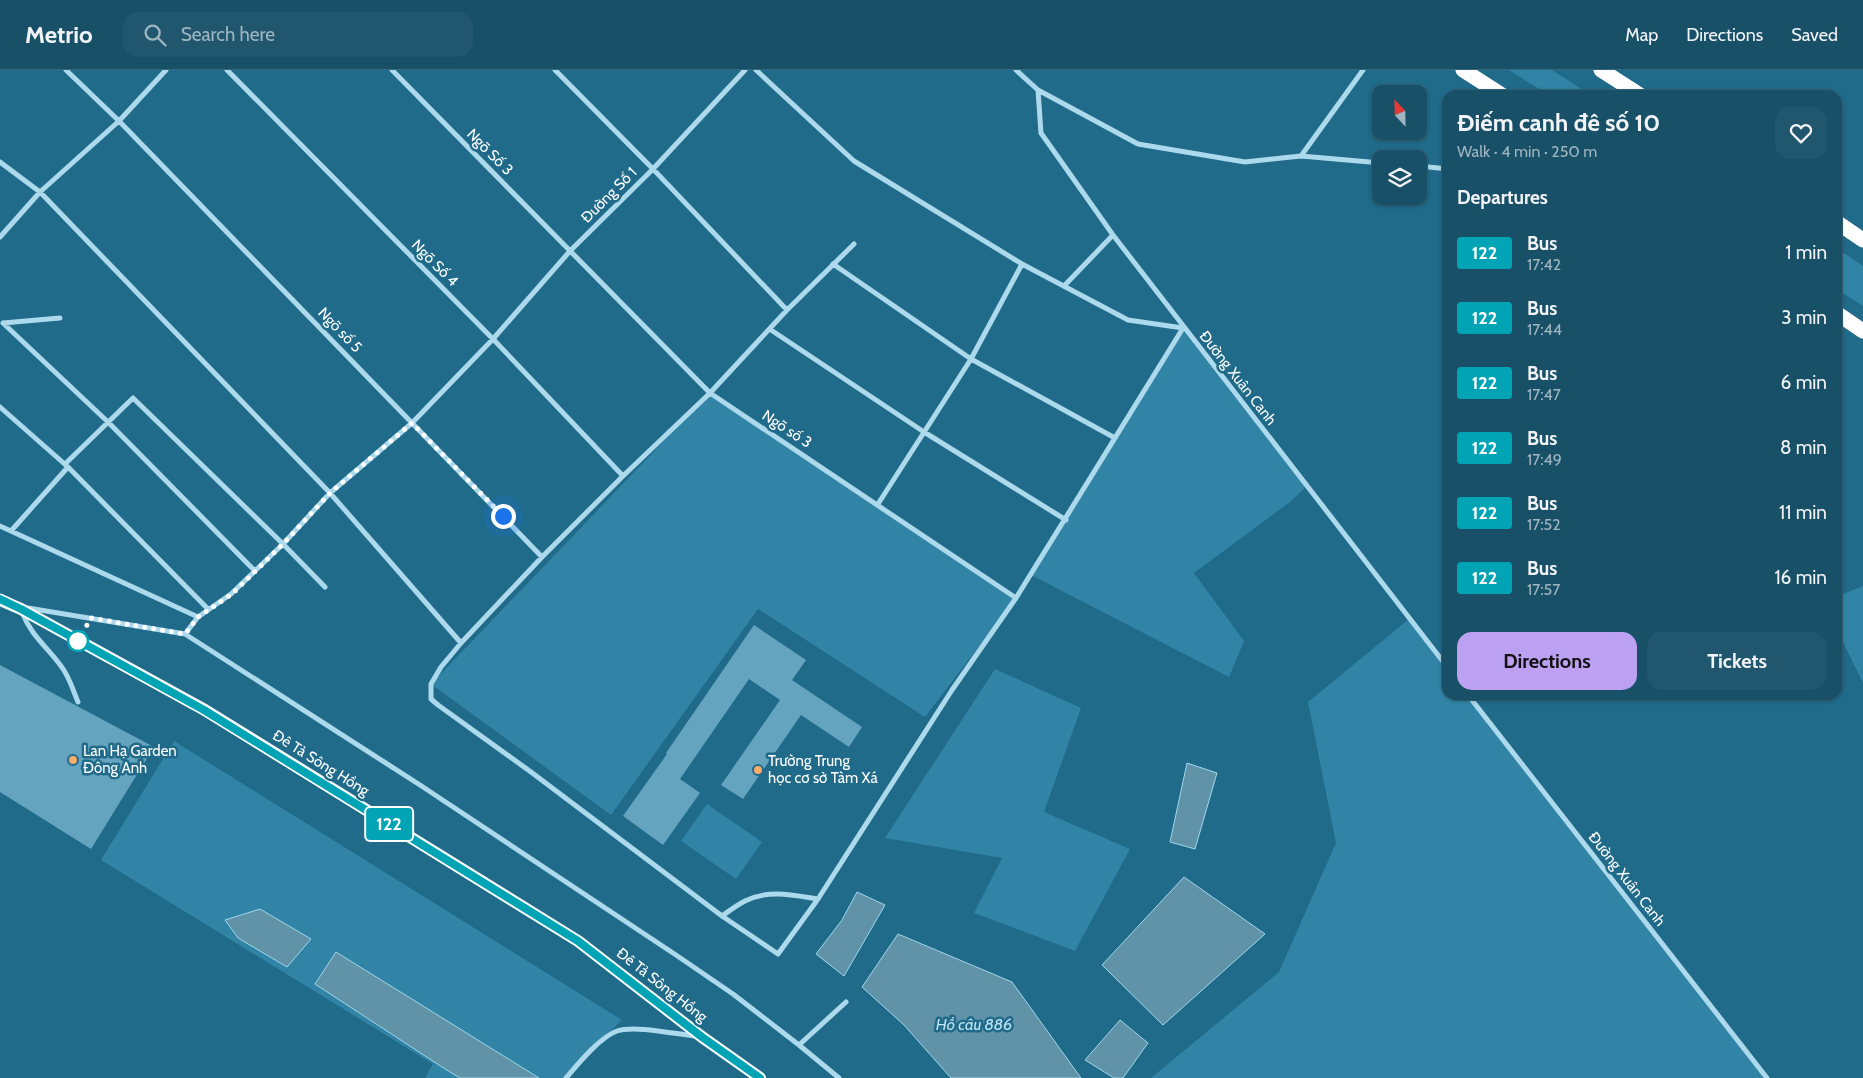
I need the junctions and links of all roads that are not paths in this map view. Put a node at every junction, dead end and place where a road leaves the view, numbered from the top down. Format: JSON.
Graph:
{"nodes":[{"id":1,"x":66,"y":70,"type":"edge"},
{"id":2,"x":166,"y":70,"type":"edge"},
{"id":3,"x":227,"y":70,"type":"edge"},
{"id":4,"x":392,"y":70,"type":"edge"},
{"id":5,"x":555,"y":70,"type":"edge"},
{"id":6,"x":745,"y":70,"type":"edge"},
{"id":7,"x":756,"y":70,"type":"edge"},
{"id":8,"x":1016,"y":70,"type":"edge"},
{"id":9,"x":1364,"y":70,"type":"edge"},
{"id":10,"x":1463,"y":70,"type":"edge"},
{"id":11,"x":1602,"y":70,"type":"edge"},
{"id":12,"x":1038,"y":90,"type":"junction"},
{"id":13,"x":1494,"y":90,"type":"edge"},
{"id":14,"x":1632,"y":90,"type":"edge"},
{"id":15,"x":119,"y":121,"type":"junction"},
{"id":16,"x":1300,"y":156,"type":"junction"},
{"id":17,"x":0,"y":162,"type":"edge"},
{"id":18,"x":1372,"y":162,"type":"edge"},
{"id":19,"x":1427,"y":167,"type":"edge"},
{"id":20,"x":1442,"y":168,"type":"edge"},
{"id":21,"x":653,"y":169,"type":"junction"},
{"id":22,"x":40,"y":192,"type":"junction"},
{"id":23,"x":1842,"y":226,"type":"edge"},
{"id":24,"x":1113,"y":235,"type":"junction"},
{"id":25,"x":0,"y":237,"type":"edge"},
{"id":26,"x":1863,"y":240,"type":"edge"},
{"id":27,"x":854,"y":244,"type":"dead end"},
{"id":28,"x":570,"y":251,"type":"junction"},
{"id":29,"x":834,"y":264,"type":"junction"},
{"id":30,"x":1022,"y":264,"type":"junction"},
{"id":31,"x":1064,"y":286,"type":"junction"},
{"id":32,"x":787,"y":310,"type":"junction"},
{"id":33,"x":1842,"y":317,"type":"edge"},
{"id":34,"x":60,"y":318,"type":"dead end"},
{"id":35,"x":2,"y":323,"type":"edge"},
{"id":36,"x":1183,"y":328,"type":"junction"},
{"id":37,"x":771,"y":330,"type":"junction"},
{"id":38,"x":1863,"y":330,"type":"edge"},
{"id":39,"x":493,"y":339,"type":"junction"},
{"id":40,"x":971,"y":359,"type":"junction"},
{"id":41,"x":710,"y":393,"type":"junction"},
{"id":42,"x":0,"y":407,"type":"edge"},
{"id":43,"x":108,"y":422,"type":"junction"},
{"id":44,"x":412,"y":423,"type":"junction"},
{"id":45,"x":924,"y":432,"type":"junction"},
{"id":46,"x":1115,"y":438,"type":"junction"},
{"id":47,"x":66,"y":466,"type":"junction"},
{"id":48,"x":623,"y":476,"type":"junction"},
{"id":49,"x":330,"y":493,"type":"junction"},
{"id":50,"x":878,"y":504,"type":"junction"},
{"id":51,"x":1066,"y":520,"type":"junction"},
{"id":52,"x":0,"y":526,"type":"edge"},
{"id":53,"x":11,"y":531,"type":"junction"},
{"id":54,"x":283,"y":544,"type":"junction"},
{"id":55,"x":542,"y":556,"type":"junction"},
{"id":56,"x":255,"y":571,"type":"junction"},
{"id":57,"x":325,"y":587,"type":"dead end"},
{"id":58,"x":1016,"y":598,"type":"junction"},
{"id":59,"x":0,"y":600,"type":"edge"},
{"id":60,"x":18,"y":607,"type":"junction"},
{"id":61,"x":208,"y":609,"type":"junction"},
{"id":62,"x":198,"y":617,"type":"junction"},
{"id":63,"x":185,"y":634,"type":"junction"},
{"id":64,"x":461,"y":643,"type":"junction"},
{"id":65,"x":1442,"y":660,"type":"edge"},
{"id":66,"x":1472,"y":700,"type":"edge"},
{"id":67,"x":78,"y":702,"type":"dead end"},
{"id":68,"x":818,"y":899,"type":"junction"},
{"id":69,"x":722,"y":916,"type":"junction"},
{"id":70,"x":846,"y":1002,"type":"dead end"},
{"id":71,"x":702,"y":1037,"type":"junction"},
{"id":72,"x":799,"y":1045,"type":"junction"},
{"id":73,"x":566,"y":1078,"type":"edge"},
{"id":74,"x":760,"y":1078,"type":"edge"},
{"id":75,"x":839,"y":1078,"type":"edge"},
{"id":76,"x":1767,"y":1078,"type":"edge"}],
"edges":[{"from":1,"to":15,"type":"street","name":"Ngõ số 5"},
{"from":2,"to":15,"type":"street"},
{"from":3,"to":39,"type":"street","name":"Ngõ Số 4"},
{"from":4,"to":28,"type":"street","name":"Ngõ Số 3"},
{"from":5,"to":21,"type":"street"},
{"from":6,"to":21,"type":"street","name":"Đường Số 1"},
{"from":7,"to":30,"type":"street"},
{"from":8,"to":12,"type":"street"},
{"from":9,"to":16,"type":"street"},
{"from":10,"to":13,"type":"highway"},
{"from":11,"to":14,"type":"highway"},
{"from":12,"to":16,"type":"street"},
{"from":12,"to":24,"type":"street","name":"Đường Xuân Canh"},
{"from":15,"to":22,"type":"street"},
{"from":15,"to":44,"type":"street","name":"Ngõ số 5"},
{"from":16,"to":18,"type":"street"},
{"from":17,"to":22,"type":"street"},
{"from":19,"to":20,"type":"street"},
{"from":21,"to":28,"type":"street","name":"Đường Số 1"},
{"from":21,"to":32,"type":"street"},
{"from":22,"to":25,"type":"street"},
{"from":22,"to":49,"type":"street"},
{"from":23,"to":26,"type":"highway"},
{"from":24,"to":31,"type":"street"},
{"from":24,"to":36,"type":"street","name":"Đường Xuân Canh"},
{"from":27,"to":29,"type":"street"},
{"from":28,"to":39,"type":"street","name":"Đường Số 1"},
{"from":28,"to":41,"type":"street","name":"Ngõ số 3"},
{"from":29,"to":32,"type":"street"},
{"from":29,"to":40,"type":"street"},
{"from":30,"to":31,"type":"street"},
{"from":30,"to":40,"type":"street"},
{"from":31,"to":36,"type":"street"},
{"from":32,"to":37,"type":"street"},
{"from":33,"to":38,"type":"highway"},
{"from":34,"to":35,"type":"street"},
{"from":35,"to":43,"type":"street"},
{"from":36,"to":46,"type":"street"},
{"from":36,"to":65,"type":"street","name":"Đường Xuân Canh"},
{"from":37,"to":41,"type":"street"},
{"from":37,"to":45,"type":"street"},
{"from":39,"to":44,"type":"street","name":"Đường Số 1"},
{"from":39,"to":48,"type":"street","name":"Ngõ Số 4"},
{"from":40,"to":45,"type":"street"},
{"from":40,"to":46,"type":"street"},
{"from":41,"to":48,"type":"street"},
{"from":41,"to":50,"type":"street","name":"Ngõ số 3"},
{"from":42,"to":47,"type":"street"},
{"from":43,"to":47,"type":"street"},
{"from":43,"to":54,"type":"street"},
{"from":43,"to":56,"type":"street"},
{"from":44,"to":49,"type":"street","name":"Đường Số 1"},
{"from":44,"to":55,"type":"street","name":"Ngõ số 5"},
{"from":45,"to":50,"type":"street"},
{"from":45,"to":51,"type":"street"},
{"from":46,"to":51,"type":"street"},
{"from":47,"to":53,"type":"street"},
{"from":47,"to":61,"type":"street"},
{"from":48,"to":55,"type":"street"},
{"from":49,"to":54,"type":"street","name":"Đường Số 1"},
{"from":49,"to":64,"type":"street"},
{"from":50,"to":58,"type":"street","name":"Ngõ số 3"},
{"from":51,"to":58,"type":"street"},
{"from":52,"to":53,"type":"street"},
{"from":53,"to":62,"type":"street"},
{"from":54,"to":56,"type":"street","name":"Đường Số 1"},
{"from":54,"to":57,"type":"street"},
{"from":55,"to":64,"type":"street"},
{"from":56,"to":61,"type":"street","name":"Đường Số 1"},
{"from":58,"to":68,"type":"street"},
{"from":59,"to":60,"type":"main road","name":"Đê Tả Sông Hồng"},
{"from":60,"to":63,"type":"street"},
{"from":60,"to":67,"type":"street"},
{"from":60,"to":71,"type":"main road","name":"Đê Tả Sông Hồng"},
{"from":61,"to":62,"type":"street","name":"Đường Số 1"},
{"from":62,"to":63,"type":"street","name":"Đường Số 1"},
{"from":63,"to":72,"type":"street"},
{"from":64,"to":69,"type":"street"},
{"from":66,"to":76,"type":"street","name":"Đường Xuân Canh"},
{"from":68,"to":69,"type":"street"},
{"from":68,"to":69,"type":"street"},
{"from":70,"to":72,"type":"street"},
{"from":71,"to":73,"type":"street"},
{"from":71,"to":74,"type":"main road","name":"Đê Tả Sông Hồng"},
{"from":72,"to":75,"type":"street"}]}
